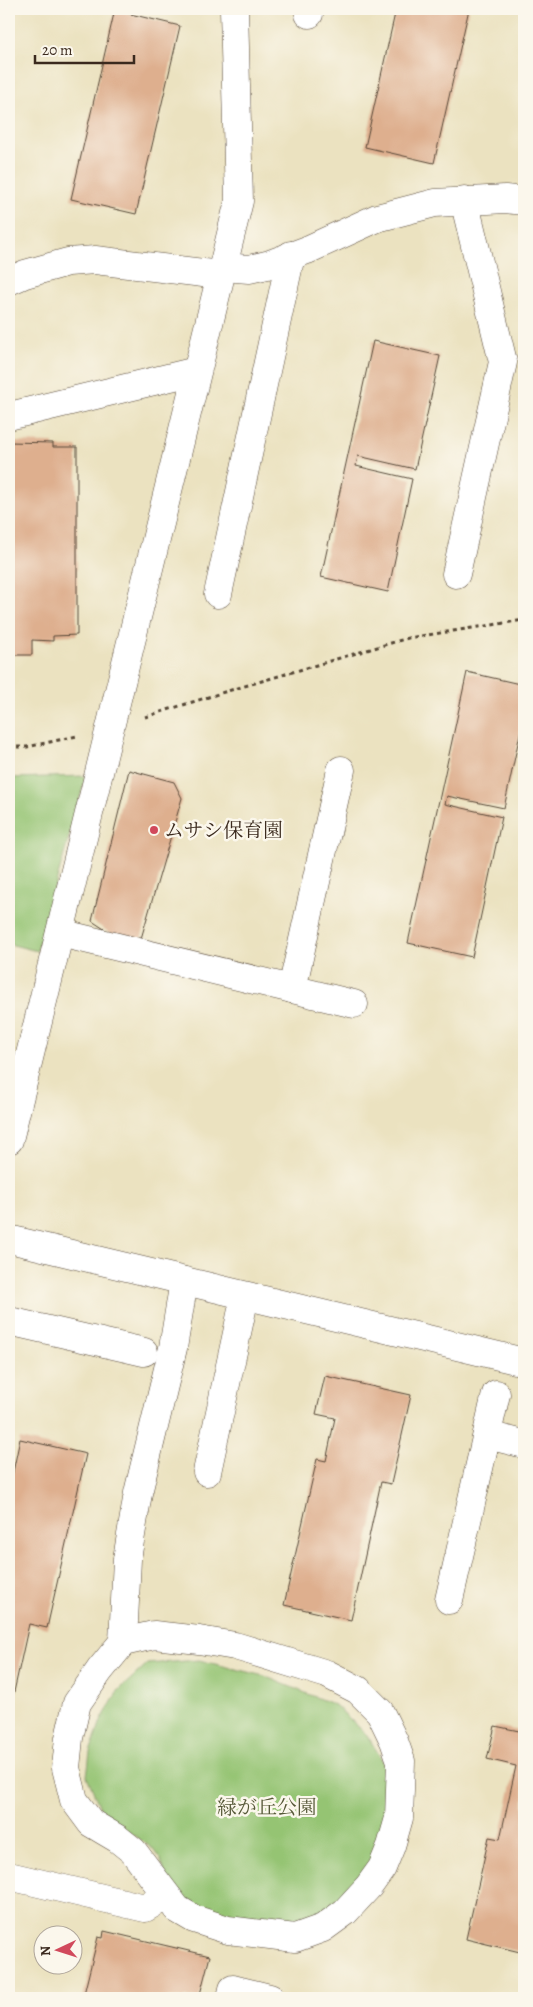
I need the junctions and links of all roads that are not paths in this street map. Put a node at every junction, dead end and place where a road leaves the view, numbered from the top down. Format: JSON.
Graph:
{"nodes":[{"id":1,"x":234,"y":9,"type":"edge"},
{"id":2,"x":464,"y":200,"type":"junction"},
{"id":3,"x":524,"y":201,"type":"edge"},
{"id":4,"x":291,"y":255,"type":"junction"},
{"id":5,"x":222,"y":271,"type":"junction"},
{"id":6,"x":9,"y":281,"type":"edge"},
{"id":7,"x":196,"y":371,"type":"junction"},
{"id":8,"x":9,"y":416,"type":"edge"},
{"id":9,"x":456,"y":574,"type":"dead end"},
{"id":10,"x":218,"y":594,"type":"dead end"},
{"id":11,"x":341,"y":770,"type":"dead end"},
{"id":12,"x":60,"y":933,"type":"junction"},
{"id":13,"x":292,"y":989,"type":"junction"},
{"id":14,"x":354,"y":1004,"type":"dead end"},
{"id":15,"x":9,"y":1140,"type":"edge"},
{"id":16,"x":9,"y":1239,"type":"edge"},
{"id":17,"x":184,"y":1281,"type":"junction"},
{"id":18,"x":245,"y":1296,"type":"junction"},
{"id":19,"x":9,"y":1321,"type":"edge"},
{"id":20,"x":144,"y":1352,"type":"dead end"},
{"id":21,"x":524,"y":1362,"type":"edge"},
{"id":22,"x":496,"y":1394,"type":"dead end"},
{"id":23,"x":487,"y":1435,"type":"junction"},
{"id":24,"x":524,"y":1444,"type":"edge"},
{"id":25,"x":207,"y":1472,"type":"dead end"},
{"id":26,"x":449,"y":1600,"type":"dead end"},
{"id":27,"x":124,"y":1642,"type":"junction"},
{"id":28,"x":9,"y":1876,"type":"edge"},
{"id":29,"x":166,"y":1896,"type":"junction"},
{"id":30,"x":231,"y":1998,"type":"edge"},
{"id":31,"x":270,"y":1998,"type":"edge"}],
"edges":[{"from":1,"to":5,"type":"street"},
{"from":2,"to":3,"type":"street"},
{"from":2,"to":4,"type":"street"},
{"from":2,"to":9,"type":"street"},
{"from":4,"to":5,"type":"street"},
{"from":4,"to":10,"type":"street"},
{"from":5,"to":6,"type":"street"},
{"from":5,"to":7,"type":"street"},
{"from":7,"to":8,"type":"street"},
{"from":7,"to":12,"type":"street"},
{"from":11,"to":13,"type":"street"},
{"from":12,"to":13,"type":"street"},
{"from":12,"to":15,"type":"street"},
{"from":13,"to":14,"type":"street"},
{"from":16,"to":17,"type":"street"},
{"from":17,"to":18,"type":"street"},
{"from":17,"to":27,"type":"street"},
{"from":18,"to":21,"type":"street"},
{"from":18,"to":25,"type":"street"},
{"from":19,"to":20,"type":"street"},
{"from":22,"to":23,"type":"street"},
{"from":23,"to":24,"type":"street"},
{"from":23,"to":26,"type":"street"},
{"from":27,"to":29,"type":"street"},
{"from":27,"to":29,"type":"street"},
{"from":28,"to":29,"type":"street"},
{"from":30,"to":31,"type":"street"}]}
